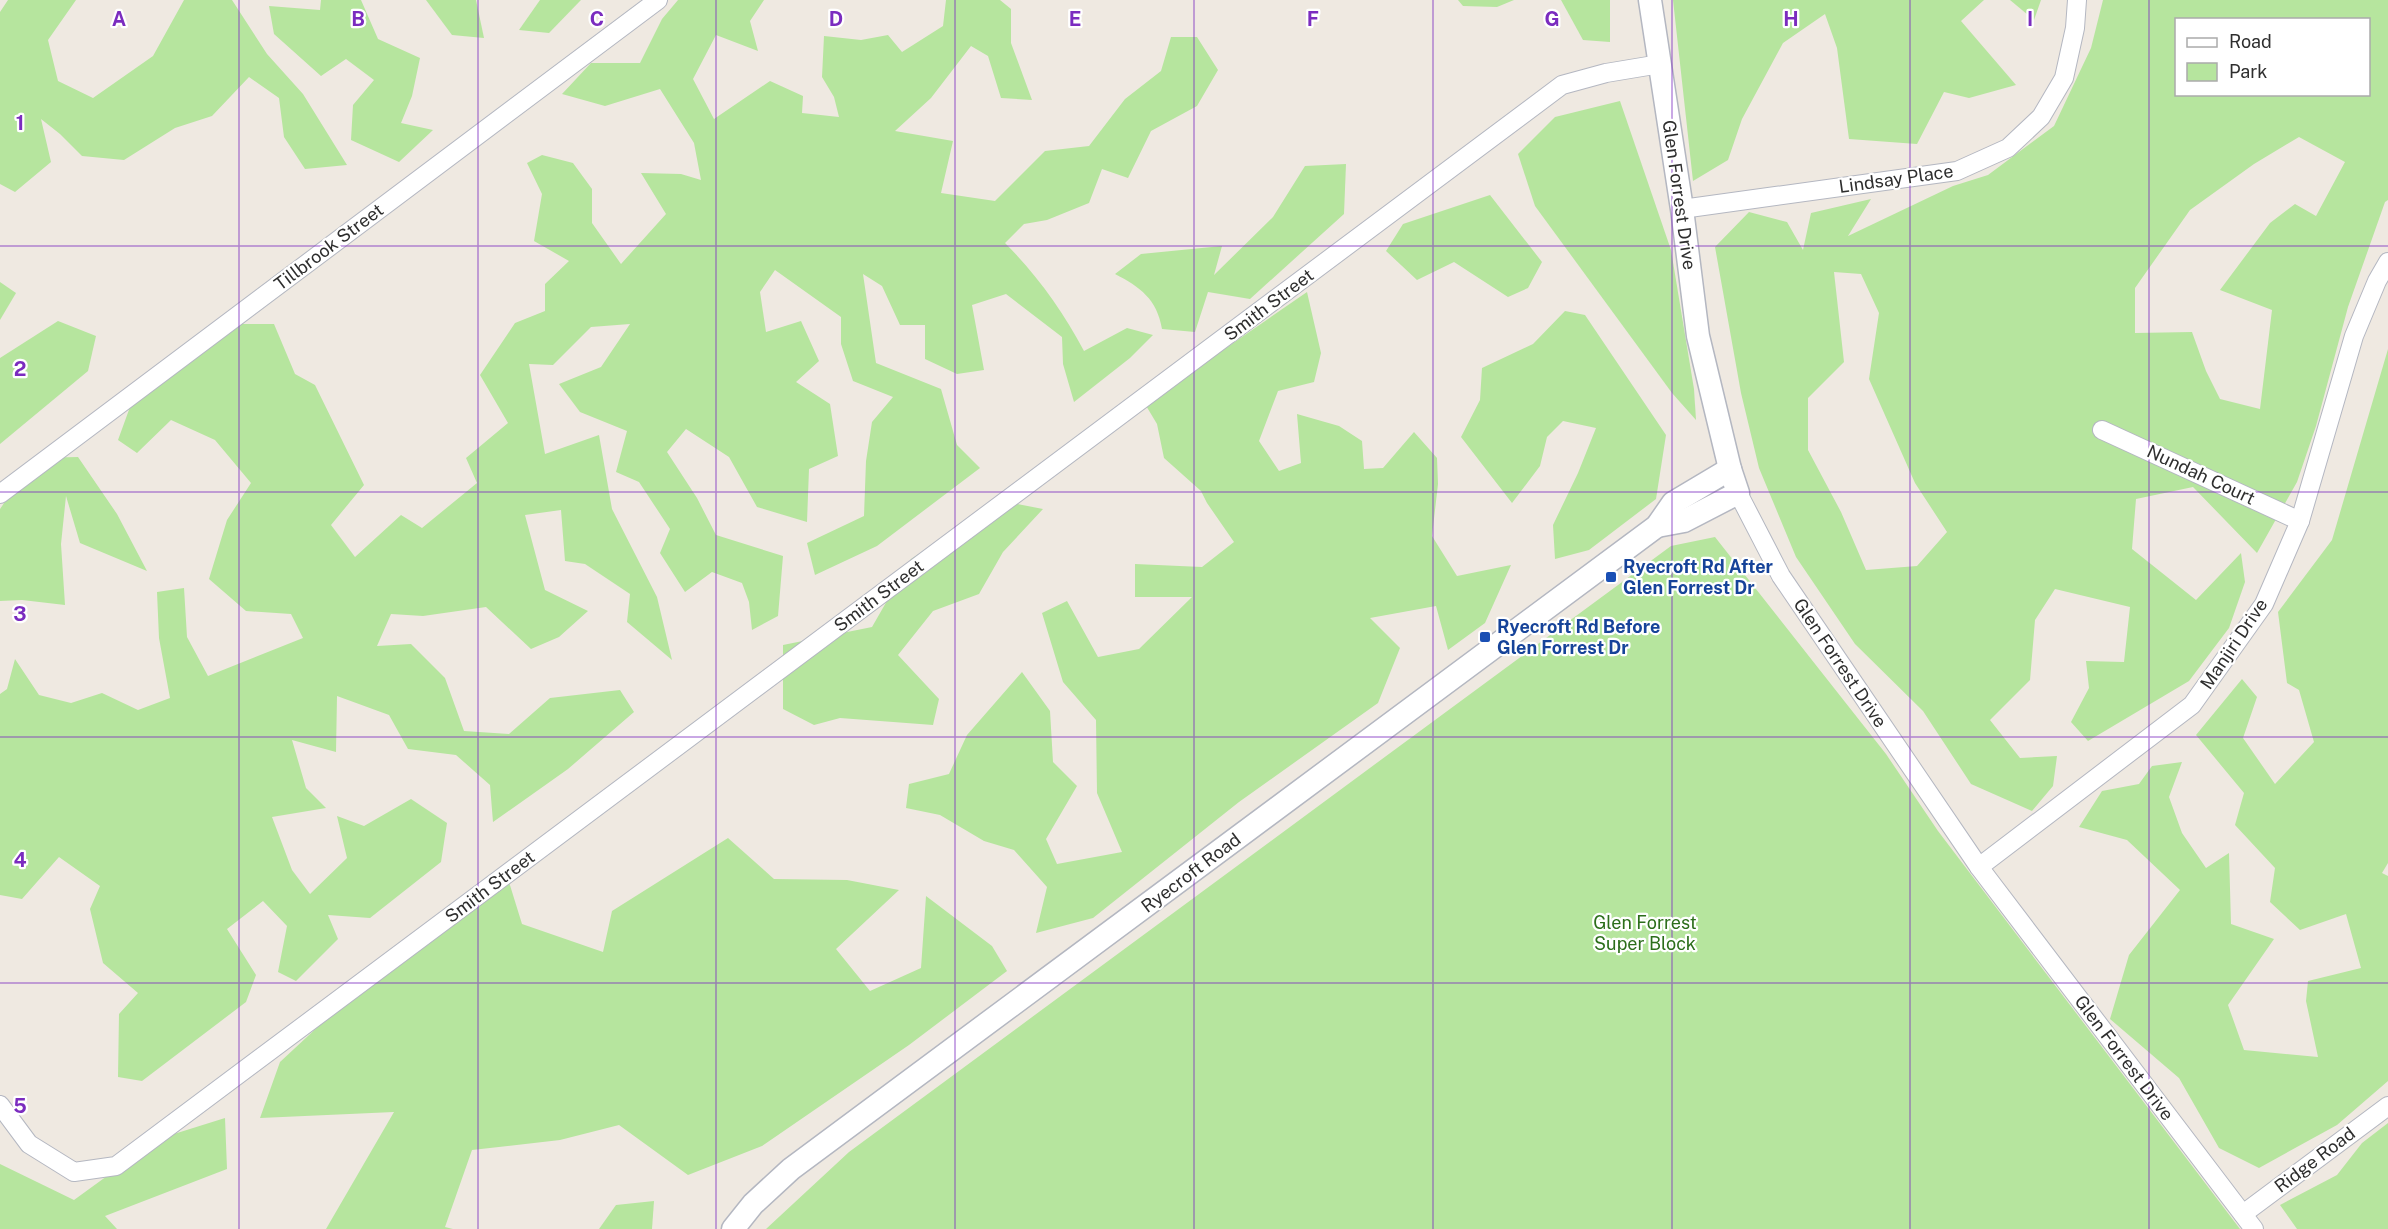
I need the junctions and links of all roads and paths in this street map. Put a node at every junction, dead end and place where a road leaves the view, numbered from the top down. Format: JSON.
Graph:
{"nodes":[{"id":1,"x":658,"y":0,"type":"edge"},
{"id":2,"x":1650,"y":0,"type":"edge"},
{"id":3,"x":2077,"y":0,"type":"edge"},
{"id":4,"x":1660,"y":64,"type":"junction"},
{"id":5,"x":1683,"y":209,"type":"junction"},
{"id":6,"x":2388,"y":262,"type":"edge"},
{"id":7,"x":2380,"y":294,"type":"edge"},
{"id":8,"x":2102,"y":430,"type":"dead end"},
{"id":9,"x":1730,"y":469,"type":"junction"},
{"id":10,"x":1738,"y":493,"type":"junction"},
{"id":11,"x":0,"y":494,"type":"edge"},
{"id":12,"x":2300,"y":520,"type":"junction"},
{"id":13,"x":1657,"y":526,"type":"junction"},
{"id":14,"x":1979,"y":867,"type":"junction"},
{"id":15,"x":0,"y":1105,"type":"edge"},
{"id":16,"x":2388,"y":1106,"type":"edge"},
{"id":17,"x":2248,"y":1222,"type":"edge"},
{"id":18,"x":733,"y":1229,"type":"edge"}],
"edges":[{"from":1,"to":11,"type":"street","name":"Tillbrook Street"},
{"from":2,"to":4,"type":"street","name":"Glen Forrest Drive"},
{"from":3,"to":5,"type":"street","name":"Lindsay Place"},
{"from":4,"to":5,"type":"street","name":"Glen Forrest Drive"},
{"from":4,"to":15,"type":"street","name":"Smith Street"},
{"from":5,"to":9,"type":"street","name":"Glen Forrest Drive"},
{"from":6,"to":7,"type":"street","name":"Manjiri Drive"},
{"from":7,"to":12,"type":"street","name":"Manjiri Drive"},
{"from":8,"to":12,"type":"street","name":"Nundah Court"},
{"from":9,"to":10,"type":"street","name":"Glen Forrest Drive"},
{"from":9,"to":13,"type":"street","name":"Ryecroft Road"},
{"from":10,"to":13,"type":"street","name":"Ryecroft Road"},
{"from":10,"to":14,"type":"street","name":"Glen Forrest Drive"},
{"from":12,"to":14,"type":"street","name":"Manjiri Drive"},
{"from":13,"to":18,"type":"street","name":"Ryecroft Road"},
{"from":14,"to":17,"type":"street","name":"Glen Forrest Drive"},
{"from":16,"to":17,"type":"street","name":"Ridge Road"}]}
